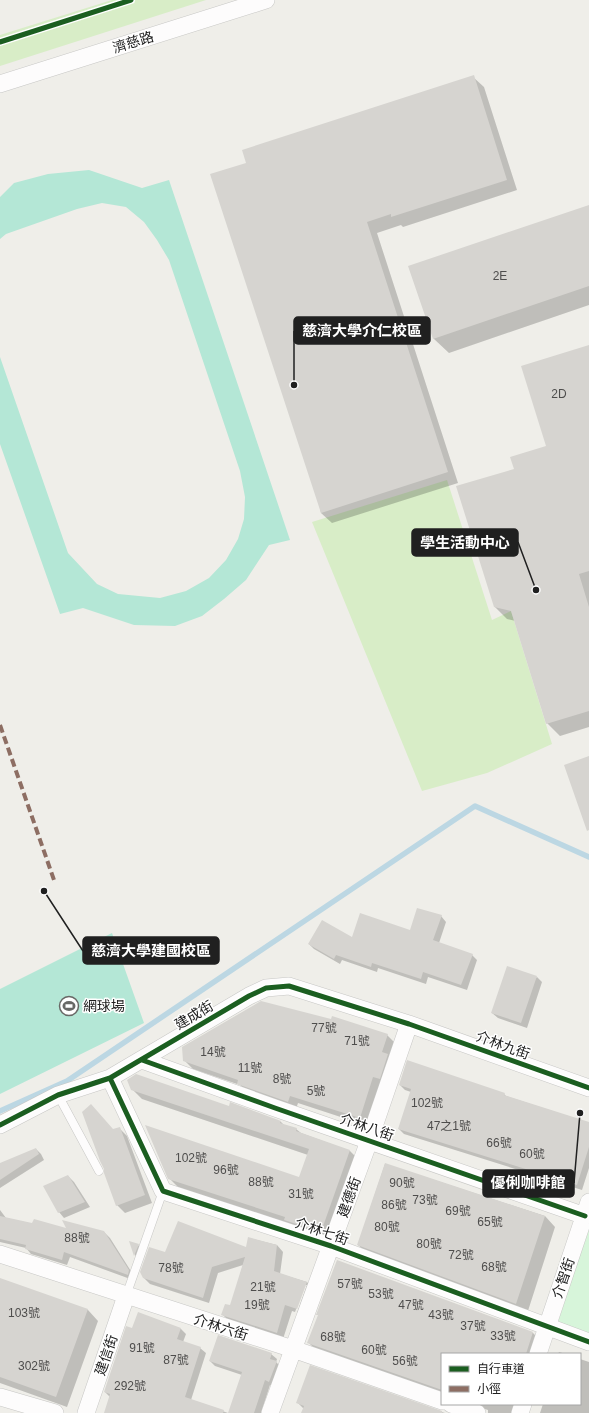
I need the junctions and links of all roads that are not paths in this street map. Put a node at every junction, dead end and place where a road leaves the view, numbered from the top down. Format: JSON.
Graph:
{"nodes":[{"id":1,"x":266,"y":0,"type":"edge"},
{"id":2,"x":0,"y":84,"type":"edge"},
{"id":3,"x":409,"y":1024,"type":"junction"},
{"id":4,"x":142,"y":1060,"type":"junction"},
{"id":5,"x":110,"y":1078,"type":"junction"},
{"id":6,"x":589,"y":1088,"type":"edge"},
{"id":7,"x":58,"y":1095,"type":"junction"},
{"id":8,"x":0,"y":1125,"type":"edge"},
{"id":9,"x":369,"y":1141,"type":"junction"},
{"id":10,"x":99,"y":1171,"type":"dead end"},
{"id":11,"x":163,"y":1191,"type":"junction"},
{"id":12,"x":587,"y":1209,"type":"edge"},
{"id":13,"x":331,"y":1246,"type":"junction"},
{"id":14,"x":0,"y":1254,"type":"edge"},
{"id":15,"x":126,"y":1296,"type":"junction"},
{"id":16,"x":547,"y":1326,"type":"junction"},
{"id":17,"x":589,"y":1342,"type":"edge"},
{"id":18,"x":292,"y":1349,"type":"junction"},
{"id":19,"x":538,"y":1353,"type":"edge"},
{"id":20,"x":0,"y":1397,"type":"edge"},
{"id":21,"x":441,"y":1401,"type":"edge"},
{"id":22,"x":454,"y":1405,"type":"edge"},
{"id":23,"x":55,"y":1413,"type":"edge"},
{"id":24,"x":86,"y":1413,"type":"edge"},
{"id":25,"x":270,"y":1413,"type":"edge"},
{"id":26,"x":477,"y":1413,"type":"edge"}],
"edges":[{"from":1,"to":2,"type":"street","name":"濟慈路"},
{"from":3,"to":4,"type":"street","name":"建成街"},
{"from":3,"to":6,"type":"street","name":"介林九街"},
{"from":3,"to":9,"type":"street","name":"建德街"},
{"from":4,"to":5,"type":"street","name":"建成街"},
{"from":4,"to":9,"type":"street","name":"介林八街"},
{"from":5,"to":7,"type":"street","name":"建成街"},
{"from":5,"to":11,"type":"street"},
{"from":7,"to":8,"type":"street","name":"建成街"},
{"from":7,"to":10,"type":"lane"},
{"from":9,"to":12,"type":"street","name":"介林八街"},
{"from":9,"to":13,"type":"street","name":"建德街"},
{"from":11,"to":13,"type":"street","name":"介林七街"},
{"from":11,"to":15,"type":"lane"},
{"from":12,"to":16,"type":"street","name":"介智街"},
{"from":13,"to":16,"type":"street","name":"介林七街"},
{"from":13,"to":18,"type":"street","name":"建德街"},
{"from":14,"to":15,"type":"street","name":"介林六街"},
{"from":15,"to":18,"type":"street","name":"介林六街"},
{"from":15,"to":24,"type":"street","name":"建信街"},
{"from":16,"to":17,"type":"street","name":"介林七街"},
{"from":16,"to":19,"type":"street","name":"介智街"},
{"from":18,"to":21,"type":"street","name":"介林六街"},
{"from":18,"to":25,"type":"street","name":"建德街"},
{"from":20,"to":23,"type":"street"},
{"from":22,"to":26,"type":"street"}]}
